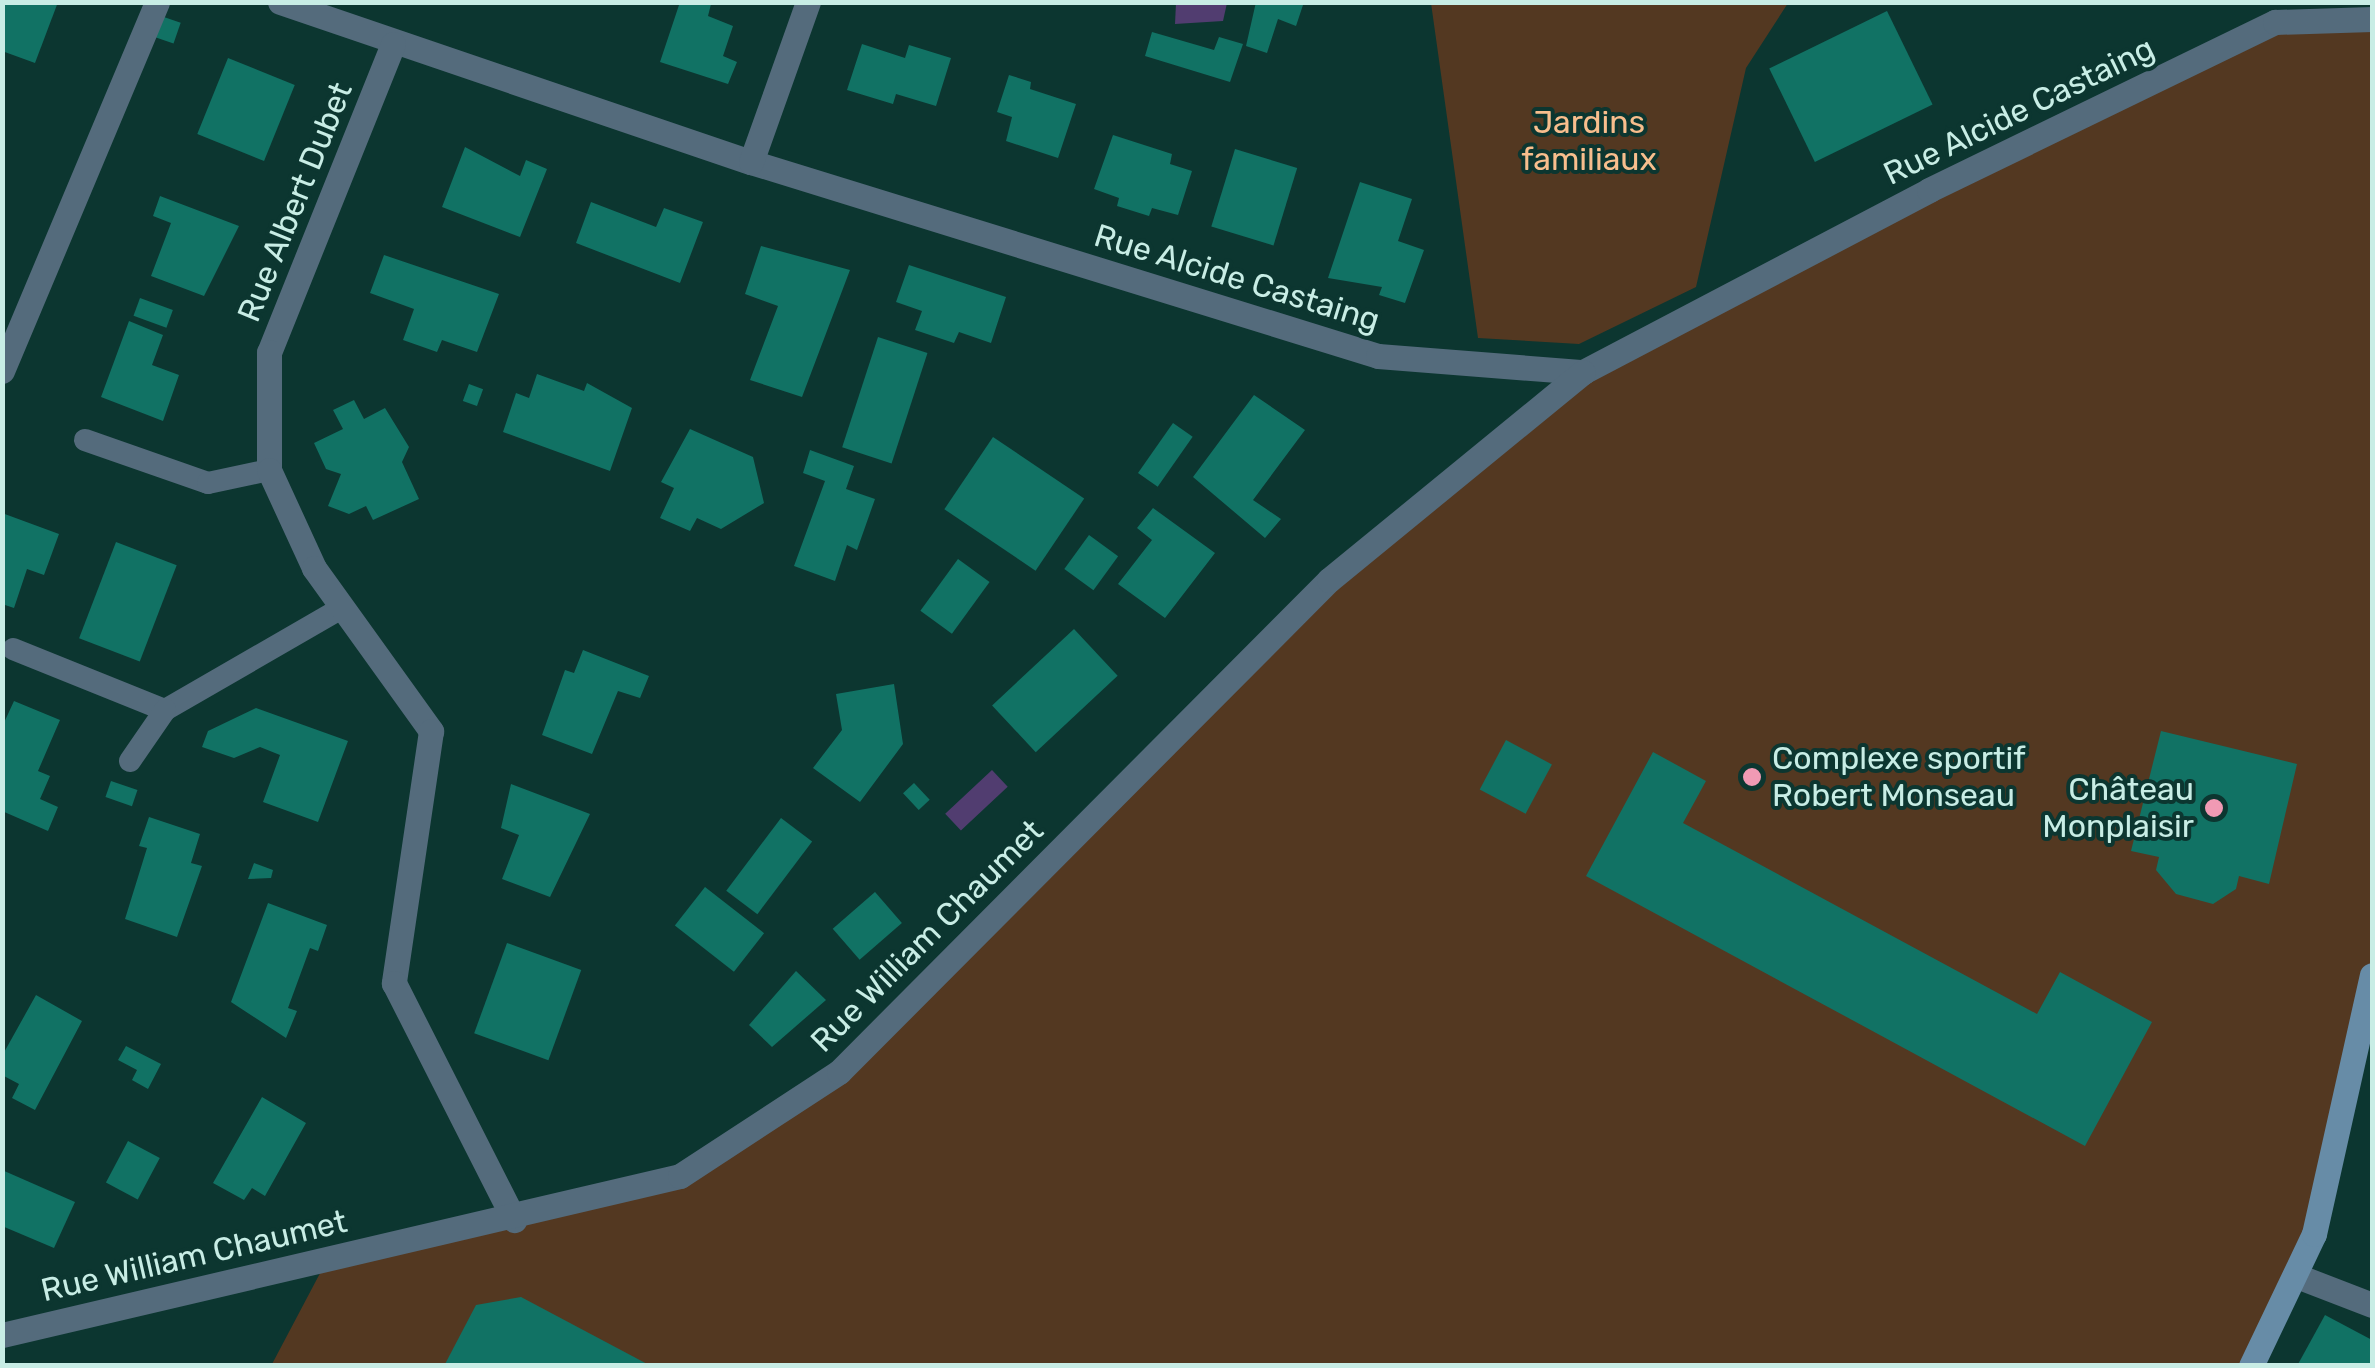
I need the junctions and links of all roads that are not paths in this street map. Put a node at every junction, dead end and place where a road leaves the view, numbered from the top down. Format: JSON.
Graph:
{"nodes":[{"id":1,"x":158,"y":2,"type":"edge"},
{"id":2,"x":280,"y":2,"type":"edge"},
{"id":3,"x":808,"y":2,"type":"edge"},
{"id":4,"x":2372,"y":20,"type":"edge"},
{"id":5,"x":393,"y":44,"type":"junction"},
{"id":6,"x":750,"y":162,"type":"junction"},
{"id":7,"x":2,"y":371,"type":"edge"},
{"id":8,"x":1583,"y":372,"type":"junction"},
{"id":9,"x":85,"y":440,"type":"dead end"},
{"id":10,"x":270,"y":470,"type":"junction"},
{"id":11,"x":342,"y":608,"type":"junction"},
{"id":12,"x":13,"y":648,"type":"dead end"},
{"id":13,"x":166,"y":710,"type":"junction"},
{"id":14,"x":130,"y":762,"type":"dead end"},
{"id":15,"x":2372,"y":974,"type":"edge"},
{"id":16,"x":514,"y":1220,"type":"junction"},
{"id":17,"x":2298,"y":1276,"type":"junction"},
{"id":18,"x":2372,"y":1302,"type":"edge"},
{"id":19,"x":2,"y":1334,"type":"edge"},
{"id":20,"x":2251,"y":1366,"type":"edge"}],
"edges":[{"from":1,"to":7,"type":"street"},
{"from":2,"to":5,"type":"street","name":"Rue Alcide Castaing"},
{"from":3,"to":6,"type":"street"},
{"from":4,"to":8,"type":"street","name":"Rue Alcide Castaing"},
{"from":5,"to":6,"type":"street","name":"Rue Alcide Castaing"},
{"from":5,"to":10,"type":"street","name":"Rue Albert Dubet"},
{"from":6,"to":8,"type":"street","name":"Rue Alcide Castaing"},
{"from":8,"to":16,"type":"street","name":"Rue William Chaumet"},
{"from":9,"to":10,"type":"lane"},
{"from":10,"to":11,"type":"street","name":"Rue Albert Dubet"},
{"from":11,"to":13,"type":"lane"},
{"from":11,"to":16,"type":"street","name":"Rue Albert Dubet"},
{"from":12,"to":13,"type":"lane"},
{"from":13,"to":14,"type":"lane"},
{"from":15,"to":17,"type":"street"},
{"from":16,"to":19,"type":"street","name":"Rue William Chaumet"},
{"from":17,"to":18,"type":"street"},
{"from":17,"to":20,"type":"street"}]}
